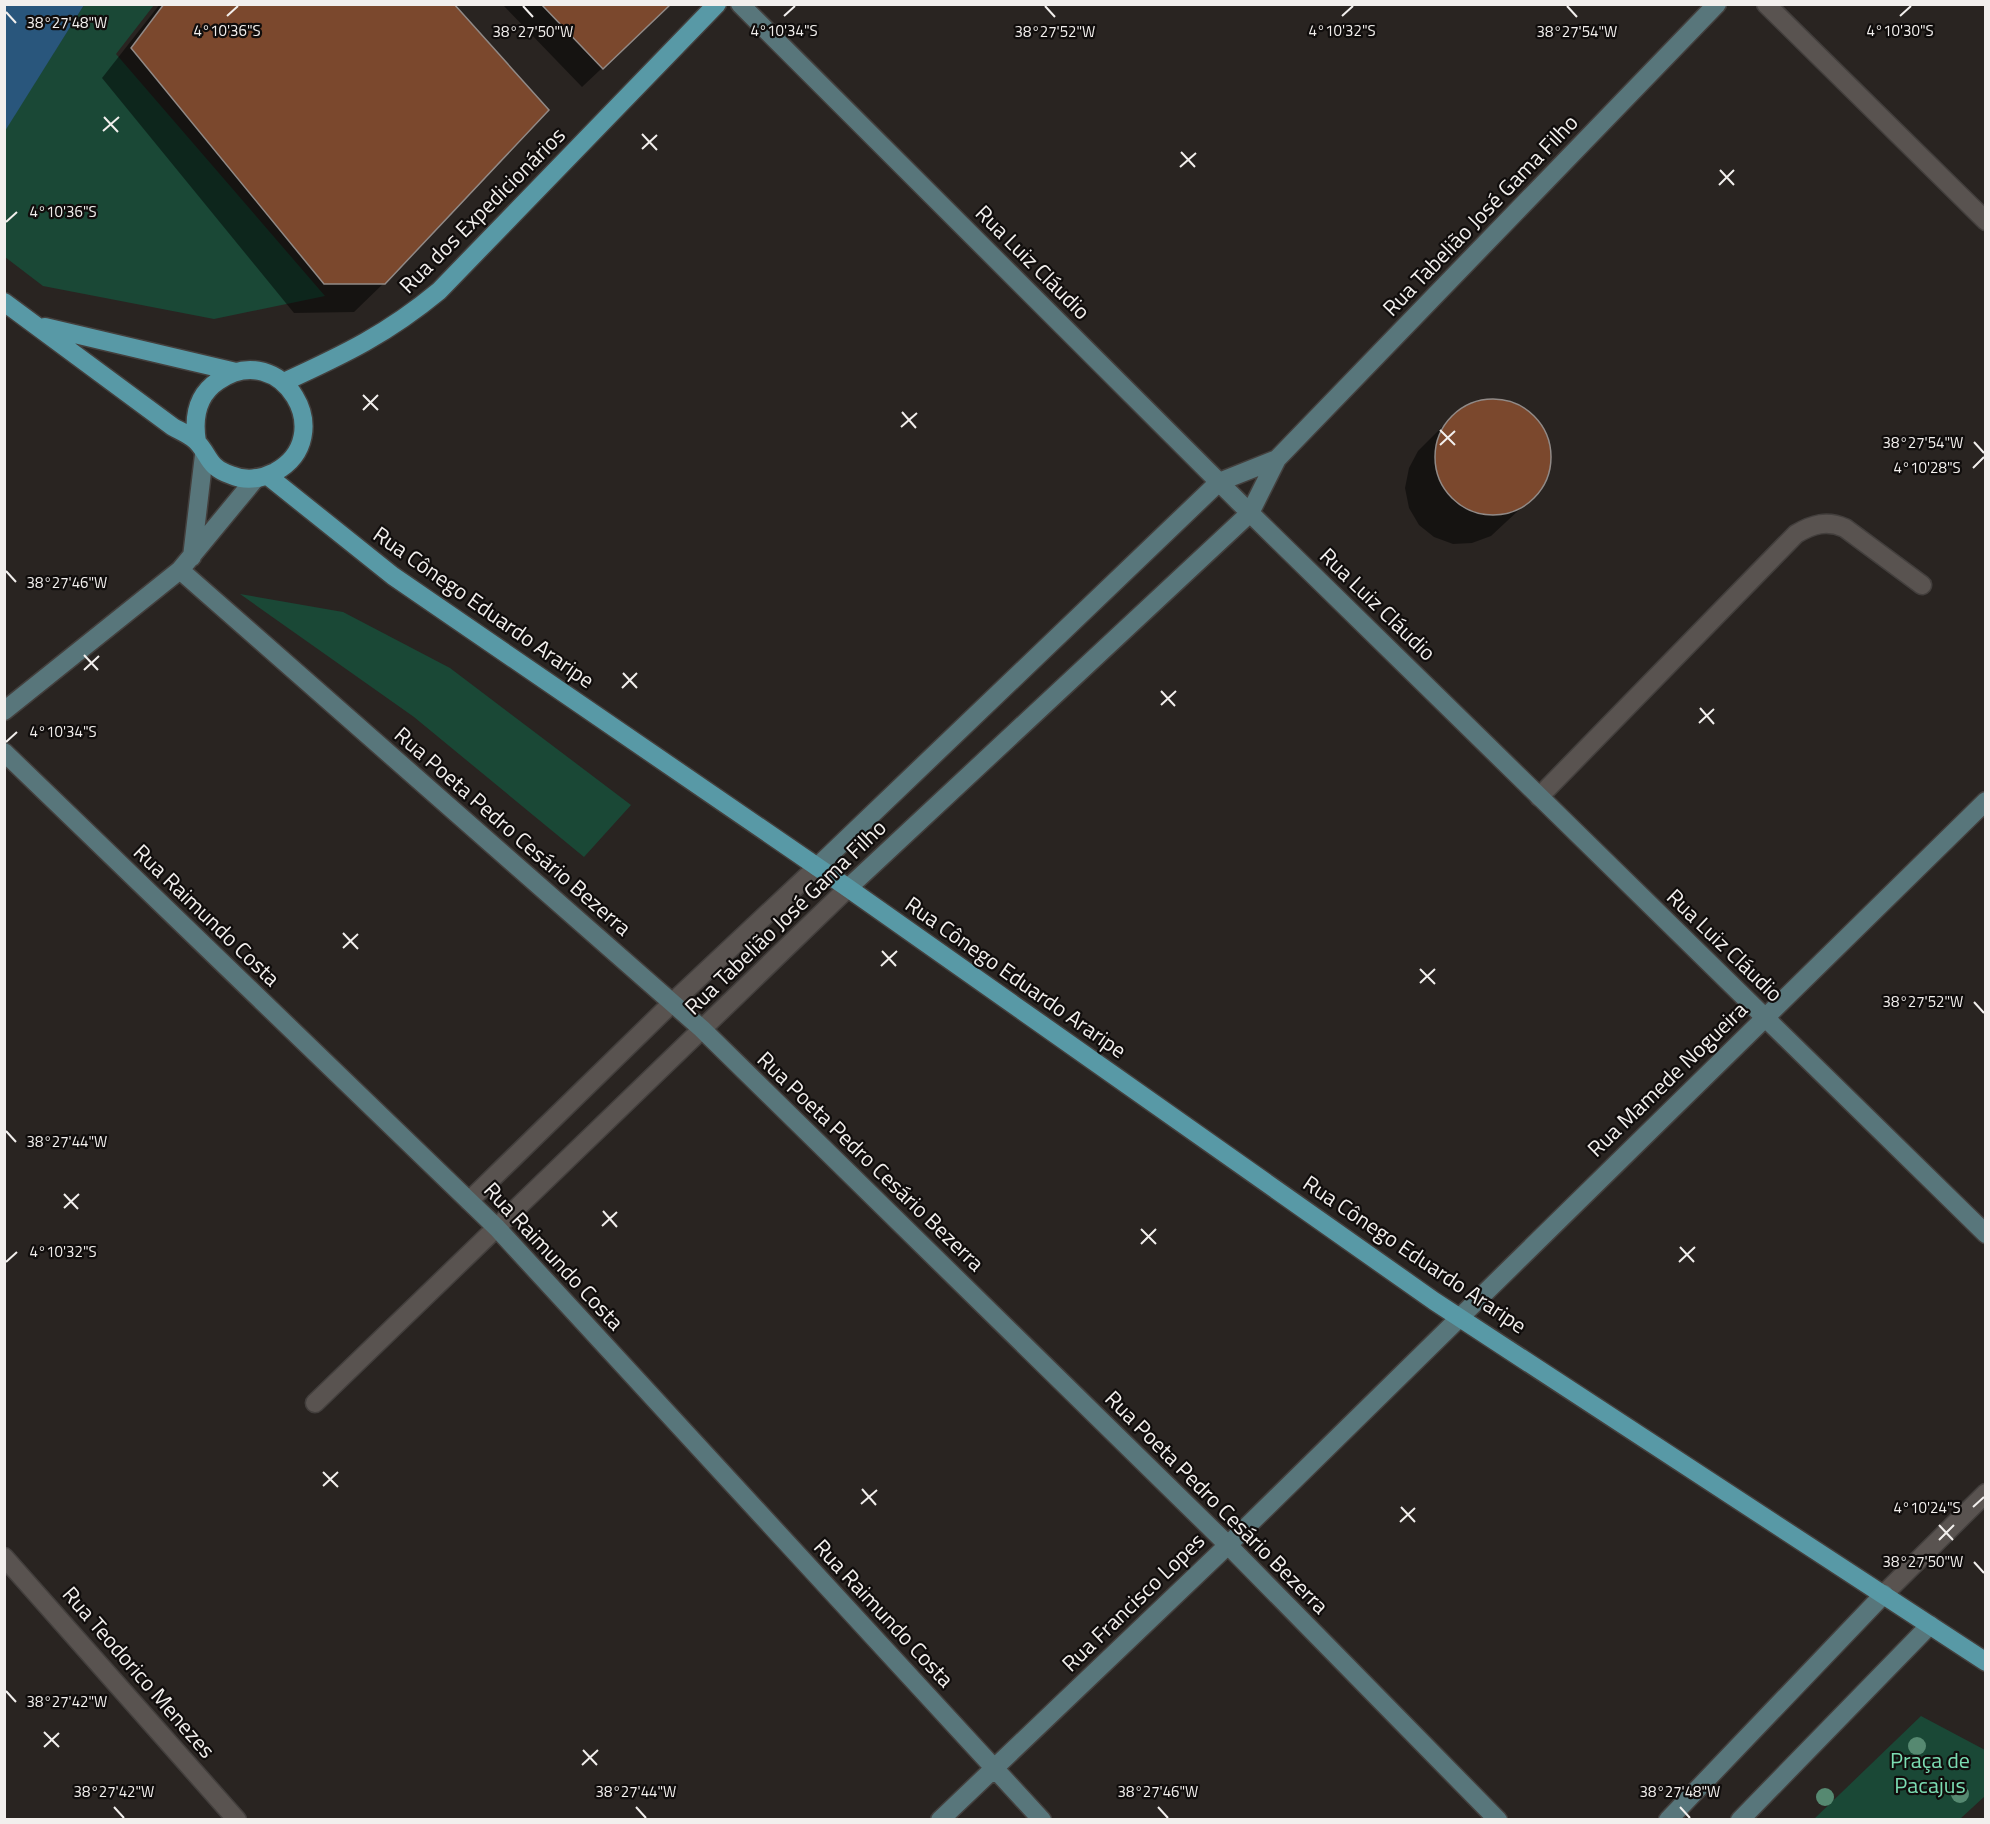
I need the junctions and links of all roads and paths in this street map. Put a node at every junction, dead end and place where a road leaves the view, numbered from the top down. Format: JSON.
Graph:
{"nodes":[{"id":1,"x":717,"y":4,"type":"edge"},
{"id":2,"x":740,"y":4,"type":"edge"},
{"id":3,"x":1717,"y":4,"type":"edge"},
{"id":4,"x":1766,"y":4,"type":"edge"},
{"id":5,"x":1986,"y":221,"type":"edge"},
{"id":6,"x":4,"y":302,"type":"edge"},
{"id":7,"x":36,"y":325,"type":"junction"},
{"id":8,"x":236,"y":372,"type":"junction"},
{"id":9,"x":284,"y":382,"type":"junction"},
{"id":10,"x":201,"y":448,"type":"junction"},
{"id":11,"x":1277,"y":459,"type":"junction"},
{"id":12,"x":262,"y":477,"type":"junction"},
{"id":13,"x":1220,"y":482,"type":"junction"},
{"id":14,"x":1250,"y":513,"type":"junction"},
{"id":15,"x":186,"y":563,"type":"junction"},
{"id":16,"x":1922,"y":585,"type":"dead end"},
{"id":17,"x":4,"y":711,"type":"edge"},
{"id":18,"x":4,"y":752,"type":"edge"},
{"id":19,"x":1539,"y":797,"type":"junction"},
{"id":20,"x":1986,"y":801,"type":"edge"},
{"id":21,"x":817,"y":867,"type":"junction"},
{"id":22,"x":848,"y":888,"type":"junction"},
{"id":23,"x":672,"y":1003,"type":"junction"},
{"id":24,"x":1765,"y":1017,"type":"junction"},
{"id":25,"x":702,"y":1029,"type":"junction"},
{"id":26,"x":469,"y":1201,"type":"junction"},
{"id":27,"x":497,"y":1228,"type":"junction"},
{"id":28,"x":1986,"y":1234,"type":"edge"},
{"id":29,"x":1460,"y":1315,"type":"junction"},
{"id":30,"x":315,"y":1403,"type":"dead end"},
{"id":31,"x":1986,"y":1493,"type":"edge"},
{"id":32,"x":1228,"y":1545,"type":"junction"},
{"id":33,"x":4,"y":1557,"type":"edge"},
{"id":34,"x":1884,"y":1594,"type":"junction"},
{"id":35,"x":1930,"y":1625,"type":"junction"},
{"id":36,"x":1986,"y":1662,"type":"edge"},
{"id":37,"x":994,"y":1768,"type":"junction"},
{"id":38,"x":237,"y":1820,"type":"edge"},
{"id":39,"x":940,"y":1820,"type":"edge"},
{"id":40,"x":1041,"y":1820,"type":"edge"},
{"id":41,"x":1498,"y":1820,"type":"edge"},
{"id":42,"x":1668,"y":1820,"type":"edge"},
{"id":43,"x":1740,"y":1820,"type":"edge"}],
"edges":[{"from":1,"to":9,"type":"main road","name":"Rua dos Expedicionários"},
{"from":2,"to":13,"type":"street","name":"Rua Luiz Cláudio"},
{"from":3,"to":11,"type":"street","name":"Rua Tabelião José Gama Filho"},
{"from":4,"to":5,"type":"street"},
{"from":6,"to":7,"type":"main road","name":"Rua Cônego Eduardo Araripe"},
{"from":7,"to":8,"type":"main road","name":"Rua Cônego Eduardo Araripe"},
{"from":7,"to":10,"type":"main road","name":"Rua Cônego Eduardo Araripe"},
{"from":8,"to":9,"type":"main road"},
{"from":8,"to":10,"type":"main road"},
{"from":9,"to":12,"type":"main road"},
{"from":10,"to":12,"type":"main road","name":"Rua Cônego Eduardo Araripe"},
{"from":10,"to":15,"type":"street"},
{"from":11,"to":13,"type":"street","name":"Rua Tabelião José Gama Filho"},
{"from":11,"to":14,"type":"street","name":"Rua Tabelião José Gama Filho"},
{"from":12,"to":15,"type":"street"},
{"from":12,"to":21,"type":"main road","name":"Rua Cônego Eduardo Araripe"},
{"from":13,"to":14,"type":"street","name":"Rua Luiz Cláudio"},
{"from":13,"to":21,"type":"street","name":"Rua Tabelião José Gama Filho"},
{"from":14,"to":19,"type":"street","name":"Rua Luiz Cláudio"},
{"from":14,"to":22,"type":"street","name":"Rua Tabelião José Gama Filho"},
{"from":15,"to":17,"type":"street"},
{"from":15,"to":23,"type":"street","name":"Rua Poeta Pedro Cesário Bezerra"},
{"from":16,"to":19,"type":"street"},
{"from":18,"to":26,"type":"street","name":"Rua Raimundo Costa"},
{"from":19,"to":24,"type":"street","name":"Rua Luiz Cláudio"},
{"from":20,"to":24,"type":"street","name":"Rua Mamede Nogueira"},
{"from":21,"to":22,"type":"main road","name":"Rua Cônego Eduardo Araripe"},
{"from":21,"to":23,"type":"street","name":"Rua Tabelião José Gama Filho"},
{"from":22,"to":25,"type":"street","name":"Rua Tabelião José Gama Filho"},
{"from":22,"to":29,"type":"main road","name":"Rua Cônego Eduardo Araripe"},
{"from":23,"to":25,"type":"street","name":"Rua Poeta Pedro Cesário Bezerra"},
{"from":23,"to":26,"type":"street","name":"Rua Tabelião José Gama Filho"},
{"from":24,"to":28,"type":"street","name":"Rua Luiz Cláudio"},
{"from":24,"to":29,"type":"street","name":"Rua Mamede Nogueira"},
{"from":25,"to":27,"type":"street","name":"Rua Tabelião José Gama Filho"},
{"from":25,"to":32,"type":"street","name":"Rua Poeta Pedro Cesário Bezerra"},
{"from":26,"to":27,"type":"street","name":"Rua Raimundo Costa"},
{"from":27,"to":30,"type":"street","name":"Rua Tabelião José Gama Filho"},
{"from":27,"to":37,"type":"street","name":"Rua Raimundo Costa"},
{"from":29,"to":32,"type":"street","name":"Rua Francisco Lopes"},
{"from":29,"to":34,"type":"main road","name":"Rua Cônego Eduardo Araripe"},
{"from":31,"to":34,"type":"street"},
{"from":32,"to":37,"type":"street","name":"Rua Francisco Lopes"},
{"from":32,"to":41,"type":"street","name":"Rua Poeta Pedro Cesário Bezerra"},
{"from":33,"to":38,"type":"street","name":"Rua Teodorico Menezes"},
{"from":34,"to":35,"type":"main road","name":"Rua Cônego Eduardo Araripe"},
{"from":34,"to":42,"type":"street"},
{"from":35,"to":36,"type":"main road","name":"Rua Cônego Eduardo Araripe"},
{"from":35,"to":43,"type":"street"},
{"from":37,"to":39,"type":"street","name":"Rua Francisco Lopes"},
{"from":37,"to":40,"type":"street","name":"Rua Raimundo Costa"}]}
